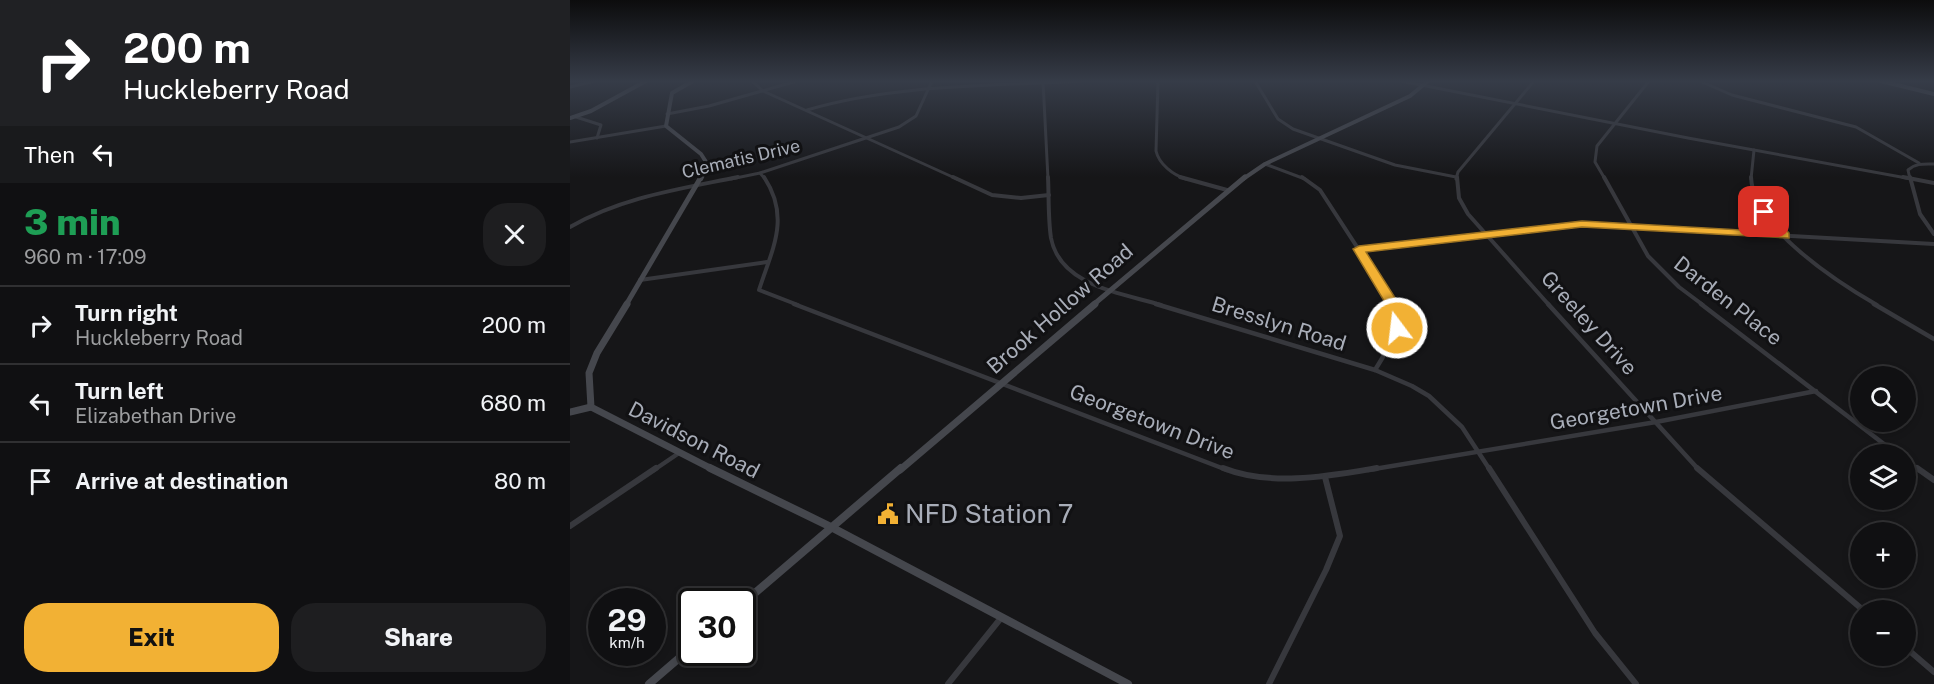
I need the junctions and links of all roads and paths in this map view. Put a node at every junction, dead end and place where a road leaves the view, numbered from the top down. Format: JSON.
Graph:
{"nodes":[{"id":1,"x":586,"y":113,"type":"edge"},
{"id":2,"x":673,"y":113,"type":"edge"},
{"id":3,"x":813,"y":113,"type":"edge"},
{"id":4,"x":916,"y":113,"type":"edge"},
{"id":5,"x":1045,"y":113,"type":"edge"},
{"id":6,"x":1157,"y":113,"type":"edge"},
{"id":7,"x":1275,"y":113,"type":"edge"},
{"id":8,"x":1374,"y":113,"type":"edge"},
{"id":9,"x":1508,"y":113,"type":"edge"},
{"id":10,"x":1566,"y":113,"type":"edge"},
{"id":11,"x":1623,"y":113,"type":"edge"},
{"id":12,"x":1801,"y":113,"type":"edge"},
{"id":13,"x":667,"y":114,"type":"joint"},
{"id":14,"x":576,"y":117,"type":"junction"},
{"id":15,"x":570,"y":118,"type":"edge"},
{"id":16,"x":1615,"y":123,"type":"junction"},
{"id":17,"x":666,"y":126,"type":"junction"},
{"id":18,"x":597,"y":138,"type":"junction"},
{"id":19,"x":868,"y":138,"type":"junction"},
{"id":20,"x":1319,"y":139,"type":"junction"},
{"id":21,"x":570,"y":142,"type":"edge"},
{"id":22,"x":1755,"y":150,"type":"junction"},
{"id":23,"x":1919,"y":163,"type":"junction"},
{"id":24,"x":1265,"y":164,"type":"junction"},
{"id":25,"x":1934,"y":164,"type":"edge"},
{"id":26,"x":760,"y":172,"type":"junction"},
{"id":27,"x":1456,"y":177,"type":"junction"},
{"id":28,"x":1910,"y":178,"type":"junction"},
{"id":29,"x":1934,"y":183,"type":"edge"},
{"id":30,"x":697,"y":185,"type":"junction"},
{"id":31,"x":1227,"y":190,"type":"junction"},
{"id":32,"x":1049,"y":195,"type":"junction"},
{"id":33,"x":571,"y":225,"type":"edge"},
{"id":34,"x":1630,"y":226,"type":"junction"},
{"id":35,"x":1485,"y":234,"type":"junction"},
{"id":36,"x":1934,"y":234,"type":"edge"},
{"id":37,"x":1785,"y":236,"type":"junction"},
{"id":38,"x":1934,"y":244,"type":"edge"},
{"id":39,"x":1359,"y":249,"type":"junction"},
{"id":40,"x":767,"y":262,"type":"junction"},
{"id":41,"x":640,"y":280,"type":"junction"},
{"id":42,"x":1110,"y":290,"type":"junction"},
{"id":43,"x":1934,"y":339,"type":"edge"},
{"id":44,"x":1375,"y":370,"type":"junction"},
{"id":45,"x":1001,"y":383,"type":"junction"},
{"id":46,"x":1816,"y":391,"type":"junction"},
{"id":47,"x":591,"y":407,"type":"junction"},
{"id":48,"x":570,"y":412,"type":"edge"},
{"id":49,"x":1656,"y":422,"type":"junction"},
{"id":50,"x":1884,"y":444,"type":"edge"},
{"id":51,"x":1479,"y":452,"type":"junction"},
{"id":52,"x":679,"y":453,"type":"junction"},
{"id":53,"x":1916,"y":468,"type":"edge"},
{"id":54,"x":1325,"y":477,"type":"junction"},
{"id":55,"x":1934,"y":480,"type":"edge"},
{"id":56,"x":570,"y":526,"type":"edge"},
{"id":57,"x":831,"y":527,"type":"junction"},
{"id":58,"x":756,"y":592,"type":"edge"},
{"id":59,"x":1851,"y":600,"type":"edge"},
{"id":60,"x":1001,"y":618,"type":"junction"},
{"id":61,"x":1916,"y":656,"type":"edge"},
{"id":62,"x":678,"y":659,"type":"edge"},
{"id":63,"x":1934,"y":672,"type":"edge"},
{"id":64,"x":649,"y":684,"type":"edge"},
{"id":65,"x":948,"y":684,"type":"edge"},
{"id":66,"x":1128,"y":684,"type":"edge"},
{"id":67,"x":1269,"y":684,"type":"edge"},
{"id":68,"x":1636,"y":684,"type":"edge"}],
"edges":[{"from":1,"to":14,"type":"street"},
{"from":2,"to":13,"type":"street"},
{"from":3,"to":19,"type":"street"},
{"from":4,"to":19,"type":"street","name":"Clematis Drive"},
{"from":5,"to":32,"type":"street","name":"Bresslyn Road"},
{"from":6,"to":31,"type":"street"},
{"from":7,"to":20,"type":"street"},
{"from":8,"to":20,"type":"street","name":"Brook Hollow Road"},
{"from":9,"to":27,"type":"street"},
{"from":10,"to":16,"type":"street"},
{"from":11,"to":16,"type":"street","name":"Darden Place"},
{"from":12,"to":23,"type":"street"},
{"from":13,"to":17,"type":"street"},
{"from":14,"to":15,"type":"street"},
{"from":14,"to":18,"type":"street"},
{"from":16,"to":22,"type":"street"},
{"from":16,"to":34,"type":"street","name":"Darden Place"},
{"from":17,"to":18,"type":"street"},
{"from":17,"to":30,"type":"street"},
{"from":18,"to":21,"type":"street"},
{"from":19,"to":26,"type":"street","name":"Clematis Drive"},
{"from":19,"to":32,"type":"street"},
{"from":20,"to":24,"type":"street","name":"Brook Hollow Road"},
{"from":20,"to":27,"type":"street"},
{"from":22,"to":28,"type":"street"},
{"from":22,"to":37,"type":"street"},
{"from":23,"to":25,"type":"street"},
{"from":23,"to":28,"type":"street"},
{"from":24,"to":31,"type":"street","name":"Brook Hollow Road"},
{"from":24,"to":39,"type":"street"},
{"from":26,"to":30,"type":"street","name":"Clematis Drive"},
{"from":26,"to":40,"type":"street","name":"Georgetown Drive"},
{"from":27,"to":35,"type":"street","name":"Greeley Drive"},
{"from":28,"to":29,"type":"street"},
{"from":28,"to":36,"type":"street"},
{"from":30,"to":33,"type":"street","name":"Clematis Drive"},
{"from":30,"to":41,"type":"street"},
{"from":31,"to":42,"type":"street","name":"Brook Hollow Road"},
{"from":32,"to":42,"type":"street","name":"Bresslyn Road"},
{"from":34,"to":35,"type":"street"},
{"from":34,"to":37,"type":"street"},
{"from":34,"to":46,"type":"street","name":"Darden Place"},
{"from":35,"to":39,"type":"street"},
{"from":35,"to":49,"type":"street","name":"Greeley Drive"},
{"from":37,"to":38,"type":"street"},
{"from":37,"to":43,"type":"street"},
{"from":39,"to":44,"type":"street"},
{"from":40,"to":41,"type":"street"},
{"from":40,"to":45,"type":"street","name":"Georgetown Drive"},
{"from":41,"to":47,"type":"street"},
{"from":42,"to":44,"type":"street","name":"Bresslyn Road"},
{"from":42,"to":45,"type":"street","name":"Brook Hollow Road"},
{"from":44,"to":51,"type":"street","name":"Bresslyn Road"},
{"from":45,"to":54,"type":"street","name":"Georgetown Drive"},
{"from":45,"to":57,"type":"street","name":"Brook Hollow Road"},
{"from":46,"to":49,"type":"street","name":"Georgetown Drive"},
{"from":46,"to":50,"type":"street","name":"Darden Place"},
{"from":47,"to":48,"type":"street"},
{"from":47,"to":52,"type":"street","name":"Davidson Road"},
{"from":49,"to":51,"type":"street","name":"Georgetown Drive"},
{"from":49,"to":59,"type":"street","name":"Greeley Drive"},
{"from":51,"to":54,"type":"street","name":"Georgetown Drive"},
{"from":51,"to":68,"type":"street","name":"Bresslyn Road"},
{"from":52,"to":56,"type":"street"},
{"from":52,"to":57,"type":"street","name":"Davidson Road"},
{"from":53,"to":55,"type":"street"},
{"from":54,"to":67,"type":"street"},
{"from":57,"to":58,"type":"street","name":"Brook Hollow Road"},
{"from":57,"to":60,"type":"street","name":"Davidson Road"},
{"from":60,"to":65,"type":"street"},
{"from":60,"to":66,"type":"street","name":"Davidson Road"},
{"from":61,"to":63,"type":"street"},
{"from":62,"to":64,"type":"street"}]}
